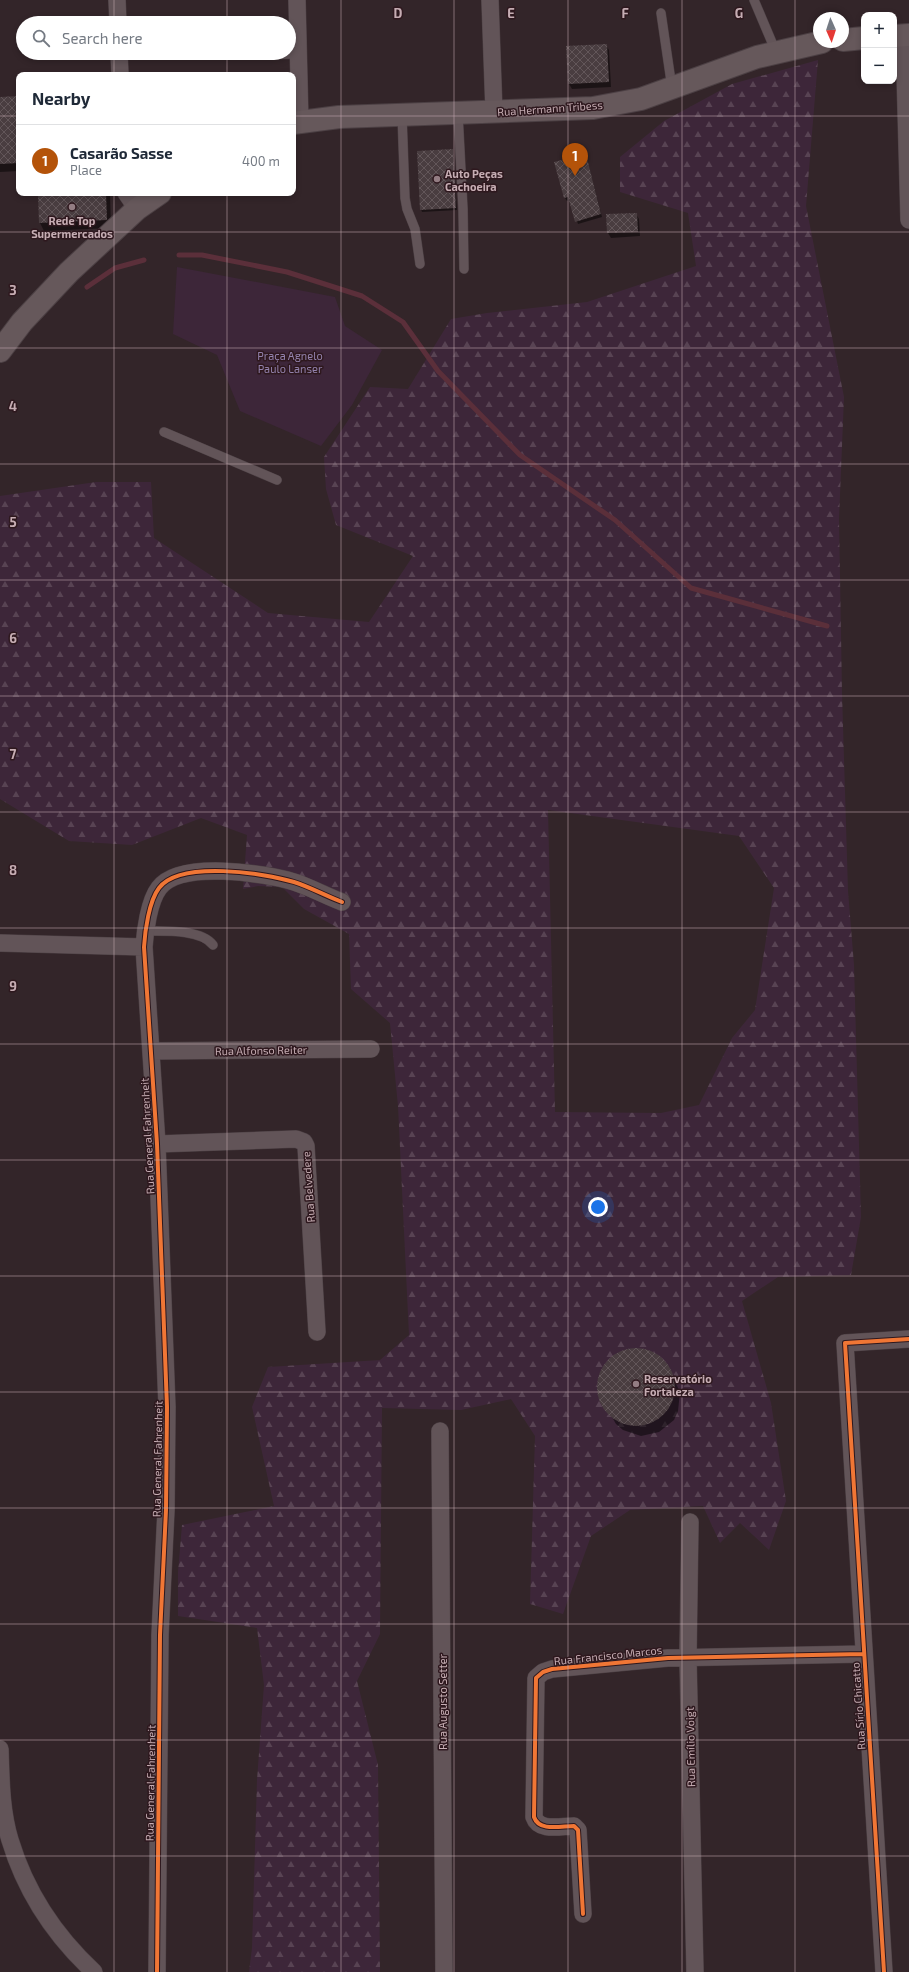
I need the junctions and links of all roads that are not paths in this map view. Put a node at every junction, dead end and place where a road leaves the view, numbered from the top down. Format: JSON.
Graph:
{"nodes":[{"id":1,"x":117,"y":0,"type":"edge"},
{"id":2,"x":298,"y":0,"type":"edge"},
{"id":3,"x":490,"y":0,"type":"edge"},
{"id":4,"x":754,"y":0,"type":"edge"},
{"id":5,"x":661,"y":13,"type":"dead end"},
{"id":6,"x":118,"y":16,"type":"edge"},
{"id":7,"x":902,"y":35,"type":"edge"},
{"id":8,"x":861,"y":38,"type":"edge"},
{"id":9,"x":849,"y":39,"type":"edge"},
{"id":10,"x":813,"y":44,"type":"edge"},
{"id":11,"x":776,"y":52,"type":"junction"},
{"id":12,"x":296,"y":54,"type":"edge"},
{"id":13,"x":299,"y":54,"type":"junction"},
{"id":14,"x":119,"y":60,"type":"edge"},
{"id":15,"x":120,"y":72,"type":"edge"},
{"id":16,"x":672,"y":88,"type":"junction"},
{"id":17,"x":494,"y":112,"type":"junction"},
{"id":18,"x":458,"y":113,"type":"junction"},
{"id":19,"x":402,"y":115,"type":"junction"},
{"id":20,"x":296,"y":122,"type":"edge"},
{"id":21,"x":149,"y":196,"type":"edge"},
{"id":22,"x":131,"y":201,"type":"edge"},
{"id":23,"x":909,"y":220,"type":"edge"},
{"id":24,"x":420,"y":264,"type":"dead end"},
{"id":25,"x":464,"y":268,"type":"dead end"},
{"id":26,"x":0,"y":351,"type":"edge"},
{"id":27,"x":164,"y":432,"type":"dead end"},
{"id":28,"x":277,"y":480,"type":"dead end"},
{"id":29,"x":342,"y":902,"type":"dead end"},
{"id":30,"x":144,"y":939,"type":"junction"},
{"id":31,"x":0,"y":943,"type":"edge"},
{"id":32,"x":214,"y":945,"type":"dead end"},
{"id":33,"x":371,"y":1049,"type":"dead end"},
{"id":34,"x":151,"y":1051,"type":"junction"},
{"id":35,"x":157,"y":1144,"type":"junction"},
{"id":36,"x":317,"y":1332,"type":"dead end"},
{"id":37,"x":909,"y":1339,"type":"edge"},
{"id":38,"x":440,"y":1432,"type":"dead end"},
{"id":39,"x":690,"y":1522,"type":"dead end"},
{"id":40,"x":863,"y":1654,"type":"junction"},
{"id":41,"x":688,"y":1658,"type":"junction"},
{"id":42,"x":0,"y":1749,"type":"edge"},
{"id":43,"x":583,"y":1914,"type":"dead end"},
{"id":44,"x":94,"y":1972,"type":"edge"},
{"id":45,"x":157,"y":1972,"type":"edge"},
{"id":46,"x":444,"y":1972,"type":"edge"},
{"id":47,"x":695,"y":1972,"type":"edge"},
{"id":48,"x":884,"y":1972,"type":"edge"}],
"edges":[{"from":1,"to":6,"type":"street"},
{"from":2,"to":13,"type":"street"},
{"from":3,"to":17,"type":"street"},
{"from":4,"to":11,"type":"lane"},
{"from":5,"to":16,"type":"lane"},
{"from":7,"to":23,"type":"street"},
{"from":8,"to":9,"type":"main road"},
{"from":10,"to":11,"type":"main road","name":"Rua Hermann Tribess"},
{"from":11,"to":16,"type":"main road","name":"Rua Hermann Tribess"},
{"from":12,"to":13,"type":"lane"},
{"from":13,"to":20,"type":"street"},
{"from":14,"to":15,"type":"street"},
{"from":16,"to":17,"type":"main road","name":"Rua Hermann Tribess"},
{"from":17,"to":18,"type":"main road","name":"Rua Hermann Tribess"},
{"from":18,"to":19,"type":"main road","name":"Rua Hermann Tribess"},
{"from":18,"to":25,"type":"lane"},
{"from":19,"to":20,"type":"main road","name":"Rua Hermann Tribess"},
{"from":19,"to":24,"type":"lane"},
{"from":21,"to":22,"type":"main road"},
{"from":22,"to":26,"type":"main road"},
{"from":27,"to":28,"type":"lane"},
{"from":29,"to":30,"type":"street","name":"Rua General Fahrenheit"},
{"from":30,"to":31,"type":"street"},
{"from":30,"to":32,"type":"lane"},
{"from":30,"to":34,"type":"street","name":"Rua General Fahrenheit"},
{"from":33,"to":34,"type":"street","name":"Rua Alfonso Reiter"},
{"from":34,"to":35,"type":"street","name":"Rua General Fahrenheit"},
{"from":35,"to":36,"type":"street","name":"Rua Belvedere"},
{"from":35,"to":45,"type":"street","name":"Rua General Fahrenheit"},
{"from":37,"to":40,"type":"street","name":"Rua Sírio Chicatto"},
{"from":38,"to":46,"type":"street","name":"Rua Augusto Setter"},
{"from":39,"to":41,"type":"street","name":"Rua Emílio Voigt"},
{"from":40,"to":41,"type":"street","name":"Rua Francisco Marcos"},
{"from":40,"to":48,"type":"street","name":"Rua Sírio Chicatto"},
{"from":41,"to":43,"type":"street","name":"Rua Francisco Marcos"},
{"from":41,"to":47,"type":"street","name":"Rua Emílio Voigt"},
{"from":42,"to":44,"type":"street"}]}
